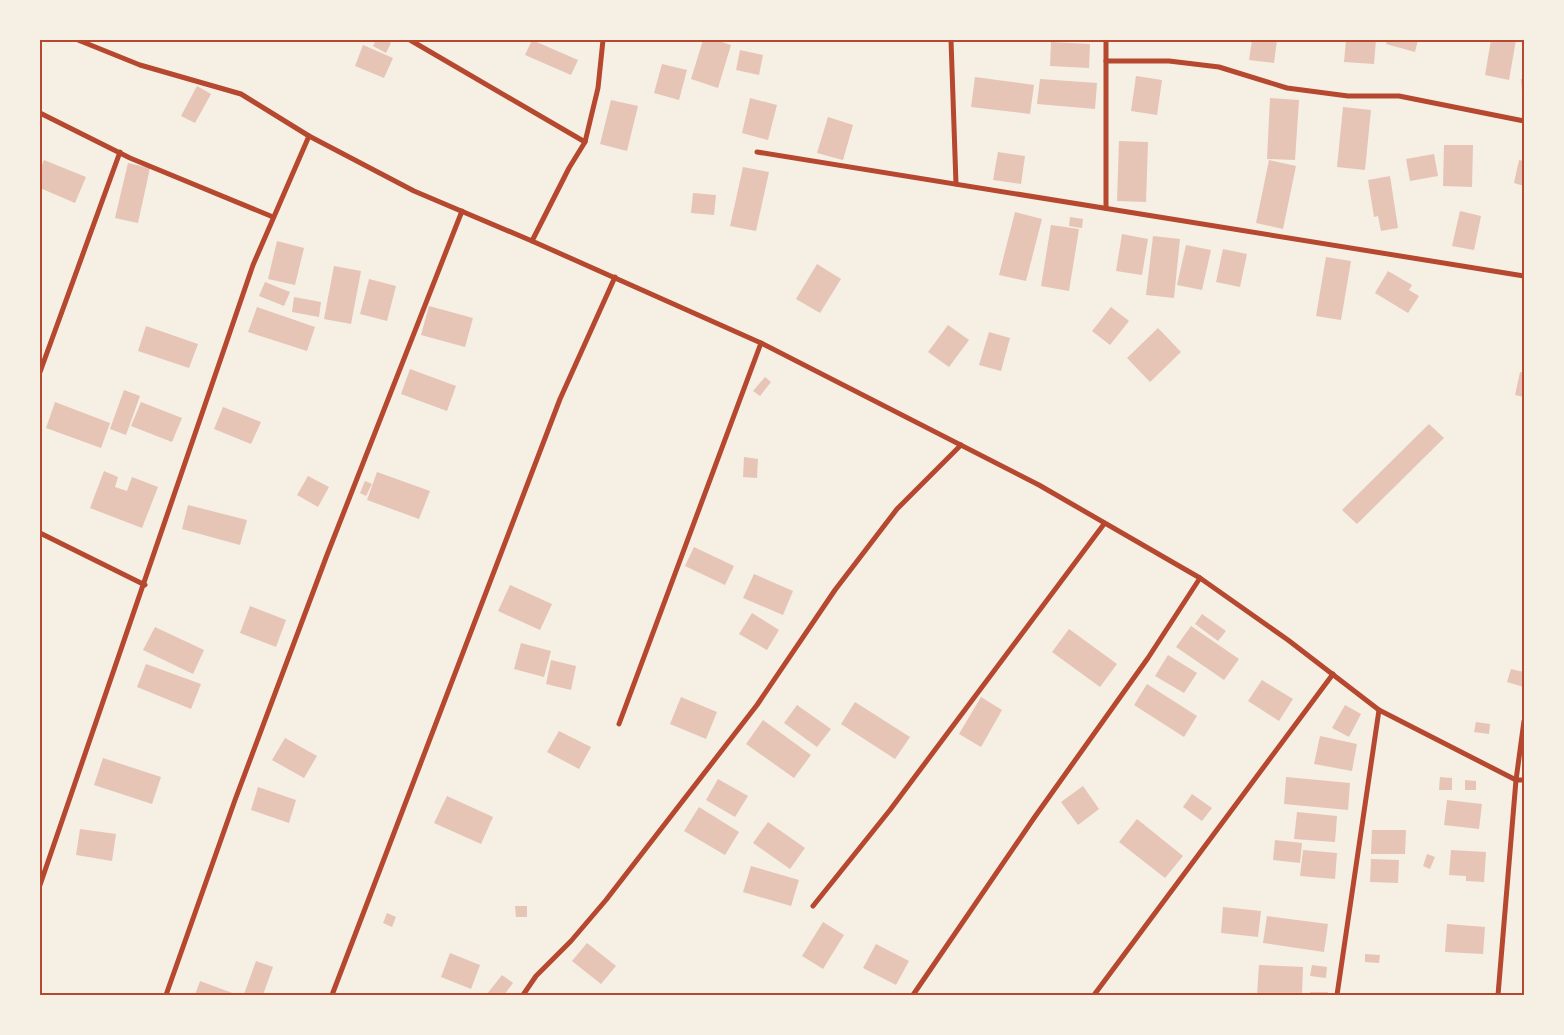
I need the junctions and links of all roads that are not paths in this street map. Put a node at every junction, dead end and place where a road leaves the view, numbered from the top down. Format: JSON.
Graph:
{"nodes":[{"id":1,"x":78,"y":40,"type":"edge"},
{"id":2,"x":410,"y":40,"type":"edge"},
{"id":3,"x":603,"y":40,"type":"edge"},
{"id":4,"x":951,"y":40,"type":"edge"},
{"id":5,"x":1106,"y":40,"type":"edge"},
{"id":6,"x":1106,"y":61,"type":"junction"},
{"id":7,"x":40,"y":113,"type":"edge"},
{"id":8,"x":1524,"y":121,"type":"edge"},
{"id":9,"x":309,"y":136,"type":"junction"},
{"id":10,"x":585,"y":142,"type":"junction"},
{"id":11,"x":120,"y":152,"type":"junction"},
{"id":12,"x":757,"y":152,"type":"dead end"},
{"id":13,"x":956,"y":184,"type":"junction"},
{"id":14,"x":1106,"y":208,"type":"junction"},
{"id":15,"x":462,"y":211,"type":"junction"},
{"id":16,"x":274,"y":217,"type":"junction"},
{"id":17,"x":532,"y":241,"type":"junction"},
{"id":18,"x":1524,"y":276,"type":"edge"},
{"id":19,"x":614,"y":278,"type":"junction"},
{"id":20,"x":761,"y":342,"type":"junction"},
{"id":21,"x":40,"y":372,"type":"edge"},
{"id":22,"x":961,"y":445,"type":"junction"},
{"id":23,"x":1104,"y":524,"type":"junction"},
{"id":24,"x":40,"y":533,"type":"edge"},
{"id":25,"x":1200,"y":578,"type":"junction"},
{"id":26,"x":145,"y":584,"type":"junction"},
{"id":27,"x":1333,"y":674,"type":"junction"},
{"id":28,"x":1379,"y":710,"type":"junction"},
{"id":29,"x":1524,"y":721,"type":"edge"},
{"id":30,"x":619,"y":724,"type":"dead end"},
{"id":31,"x":1516,"y":780,"type":"junction"},
{"id":32,"x":1524,"y":780,"type":"edge"},
{"id":33,"x":40,"y":885,"type":"edge"},
{"id":34,"x":813,"y":906,"type":"dead end"},
{"id":35,"x":916,"y":994,"type":"edge"},
{"id":36,"x":166,"y":995,"type":"edge"},
{"id":37,"x":332,"y":995,"type":"edge"},
{"id":38,"x":523,"y":995,"type":"edge"},
{"id":39,"x":1094,"y":995,"type":"edge"},
{"id":40,"x":1336,"y":995,"type":"edge"},
{"id":41,"x":1498,"y":995,"type":"edge"}],
"edges":[{"from":1,"to":9,"type":"street"},
{"from":2,"to":10,"type":"street"},
{"from":3,"to":10,"type":"street"},
{"from":4,"to":13,"type":"street"},
{"from":5,"to":6,"type":"street"},
{"from":6,"to":8,"type":"street"},
{"from":6,"to":14,"type":"street"},
{"from":7,"to":11,"type":"street"},
{"from":9,"to":15,"type":"street"},
{"from":9,"to":16,"type":"street"},
{"from":10,"to":17,"type":"street"},
{"from":11,"to":16,"type":"street"},
{"from":11,"to":21,"type":"street"},
{"from":12,"to":13,"type":"street"},
{"from":13,"to":14,"type":"street"},
{"from":14,"to":18,"type":"street"},
{"from":15,"to":17,"type":"street"},
{"from":15,"to":36,"type":"street"},
{"from":16,"to":26,"type":"street"},
{"from":17,"to":19,"type":"street"},
{"from":19,"to":20,"type":"street"},
{"from":19,"to":37,"type":"street"},
{"from":20,"to":22,"type":"street"},
{"from":20,"to":30,"type":"street"},
{"from":22,"to":23,"type":"street"},
{"from":22,"to":38,"type":"street"},
{"from":23,"to":25,"type":"street"},
{"from":23,"to":34,"type":"street"},
{"from":24,"to":26,"type":"street"},
{"from":25,"to":27,"type":"street"},
{"from":25,"to":35,"type":"street"},
{"from":26,"to":33,"type":"street"},
{"from":27,"to":28,"type":"street"},
{"from":27,"to":39,"type":"street"},
{"from":28,"to":31,"type":"street"},
{"from":28,"to":40,"type":"street"},
{"from":29,"to":31,"type":"street"},
{"from":31,"to":32,"type":"street"},
{"from":31,"to":41,"type":"street"}]}
